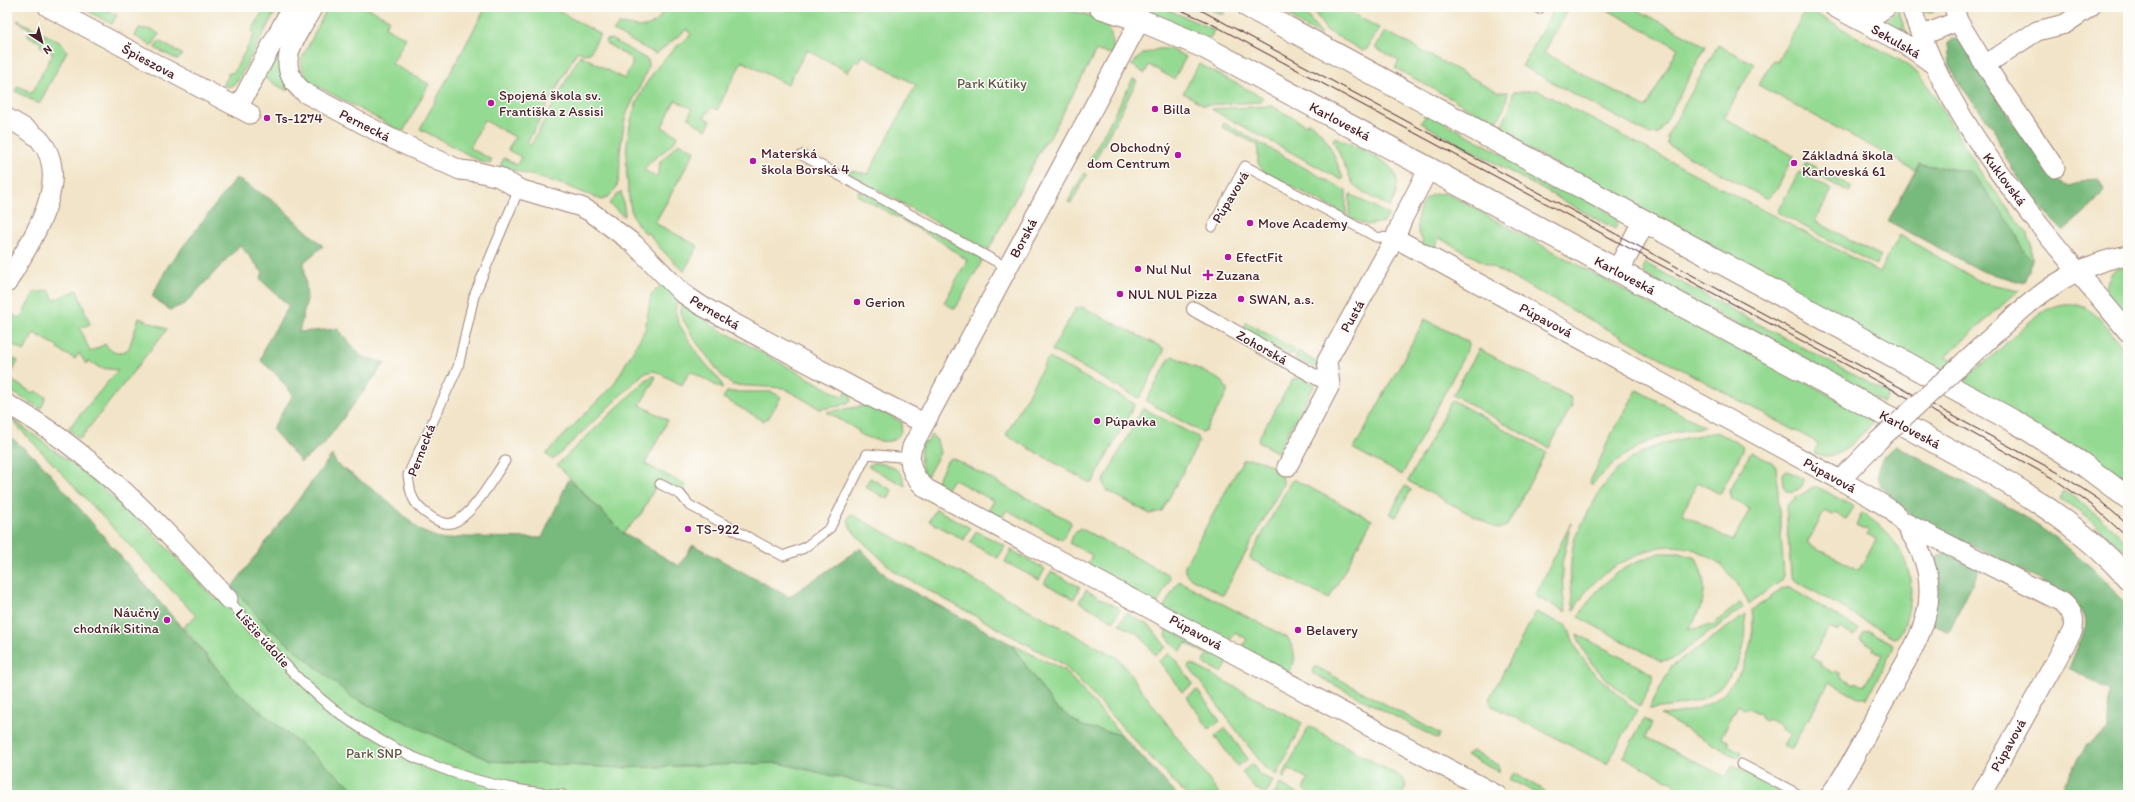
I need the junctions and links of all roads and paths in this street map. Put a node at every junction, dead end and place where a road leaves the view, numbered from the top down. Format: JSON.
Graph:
{"nodes":[{"id":1,"x":48,"y":7,"type":"edge"},
{"id":2,"x":292,"y":7,"type":"edge"},
{"id":3,"x":313,"y":7,"type":"edge"},
{"id":4,"x":1100,"y":7,"type":"edge"},
{"id":5,"x":1536,"y":7,"type":"edge"},
{"id":6,"x":1540,"y":7,"type":"edge"},
{"id":7,"x":1834,"y":7,"type":"edge"},
{"id":8,"x":1888,"y":7,"type":"edge"},
{"id":9,"x":1911,"y":7,"type":"edge"},
{"id":10,"x":2090,"y":7,"type":"edge"},
{"id":11,"x":1257,"y":9,"type":"edge"},
{"id":12,"x":1956,"y":14,"type":"edge"},
{"id":13,"x":1856,"y":19,"type":"junction"},
{"id":14,"x":1140,"y":20,"type":"junction"},
{"id":15,"x":1921,"y":36,"type":"junction"},
{"id":16,"x":1934,"y":65,"type":"junction"},
{"id":17,"x":1985,"y":66,"type":"junction"},
{"id":18,"x":7,"y":118,"type":"edge"},
{"id":19,"x":802,"y":155,"type":"dead end"},
{"id":20,"x":1429,"y":168,"type":"junction"},
{"id":21,"x":2054,"y":168,"type":"dead end"},
{"id":22,"x":519,"y":189,"type":"junction"},
{"id":23,"x":1644,"y":222,"type":"junction"},
{"id":24,"x":1212,"y":227,"type":"dead end"},
{"id":25,"x":1395,"y":238,"type":"junction"},
{"id":26,"x":2128,"y":255,"type":"edge"},
{"id":27,"x":1008,"y":268,"type":"junction"},
{"id":28,"x":2078,"y":270,"type":"junction"},
{"id":29,"x":1618,"y":271,"type":"junction"},
{"id":30,"x":7,"y":284,"type":"edge"},
{"id":31,"x":1194,"y":309,"type":"dead end"},
{"id":32,"x":2128,"y":332,"type":"edge"},
{"id":33,"x":1330,"y":385,"type":"junction"},
{"id":34,"x":7,"y":404,"type":"edge"},
{"id":35,"x":924,"y":423,"type":"junction"},
{"id":36,"x":909,"y":458,"type":"junction"},
{"id":37,"x":505,"y":461,"type":"dead end"},
{"id":38,"x":1287,"y":467,"type":"dead end"},
{"id":39,"x":1840,"y":480,"type":"junction"},
{"id":40,"x":660,"y":484,"type":"dead end"},
{"id":41,"x":2128,"y":498,"type":"edge"},
{"id":42,"x":1901,"y":520,"type":"junction"},
{"id":43,"x":1952,"y":545,"type":"junction"},
{"id":44,"x":1928,"y":569,"type":"junction"},
{"id":45,"x":2128,"y":578,"type":"edge"},
{"id":46,"x":228,"y":599,"type":"joint"},
{"id":47,"x":1741,"y":764,"type":"dead end"},
{"id":48,"x":563,"y":795,"type":"edge"},
{"id":49,"x":1497,"y":795,"type":"edge"},
{"id":50,"x":1800,"y":795,"type":"edge"},
{"id":51,"x":1830,"y":795,"type":"edge"},
{"id":52,"x":1981,"y":795,"type":"edge"}],
"edges":[{"from":1,"to":2,"type":"street","name":"Špieszova"},
{"from":3,"to":22,"type":"street","name":"Pernecká"},
{"from":4,"to":14,"type":"main road","name":"Karloveská"},
{"from":5,"to":6,"type":"lane"},
{"from":7,"to":13,"type":"street","name":"Sekulská"},
{"from":8,"to":13,"type":"street","name":"Sekulská"},
{"from":9,"to":15,"type":"street","name":"Kuklovská"},
{"from":10,"to":17,"type":"street"},
{"from":11,"to":23,"type":"main road"},
{"from":12,"to":15,"type":"street"},
{"from":12,"to":17,"type":"street"},
{"from":13,"to":16,"type":"street","name":"Sekulská"},
{"from":14,"to":20,"type":"main road","name":"Karloveská"},
{"from":14,"to":27,"type":"street","name":"Borská"},
{"from":15,"to":16,"type":"street","name":"Kuklovská"},
{"from":16,"to":28,"type":"street","name":"Kuklovská"},
{"from":17,"to":21,"type":"street"},
{"from":18,"to":30,"type":"street"},
{"from":19,"to":27,"type":"lane"},
{"from":20,"to":25,"type":"street","name":"Pustá"},
{"from":20,"to":29,"type":"main road","name":"Karloveská"},
{"from":22,"to":35,"type":"street","name":"Pernecká"},
{"from":22,"to":37,"type":"lane","name":"Pernecká"},
{"from":23,"to":29,"type":"main road"},
{"from":23,"to":41,"type":"main road"},
{"from":24,"to":25,"type":"lane","name":"Púpavová"},
{"from":25,"to":33,"type":"street","name":"Pustá"},
{"from":25,"to":39,"type":"street","name":"Púpavová"},
{"from":26,"to":28,"type":"street"},
{"from":27,"to":35,"type":"street","name":"Borská"},
{"from":28,"to":32,"type":"street","name":"Kuklovská"},
{"from":28,"to":39,"type":"street","bridge":true},
{"from":29,"to":45,"type":"main road","name":"Karloveská"},
{"from":31,"to":33,"type":"street","name":"Zohorská"},
{"from":33,"to":38,"type":"street"},
{"from":34,"to":46,"type":"street","name":"Líščie údolie"},
{"from":35,"to":36,"type":"street","name":"Borská"},
{"from":36,"to":40,"type":"lane"},
{"from":36,"to":49,"type":"street","name":"Púpavová"},
{"from":39,"to":42,"type":"street","name":"Púpavová"},
{"from":42,"to":43,"type":"street","name":"Púpavová"},
{"from":42,"to":44,"type":"street","name":"Púpavová"},
{"from":43,"to":44,"type":"street"},
{"from":43,"to":52,"type":"street","name":"Púpavová"},
{"from":44,"to":51,"type":"street","name":"Púpavová"},
{"from":46,"to":48,"type":"lane","name":"Líščie údolie"},
{"from":47,"to":50,"type":"lane"}]}
